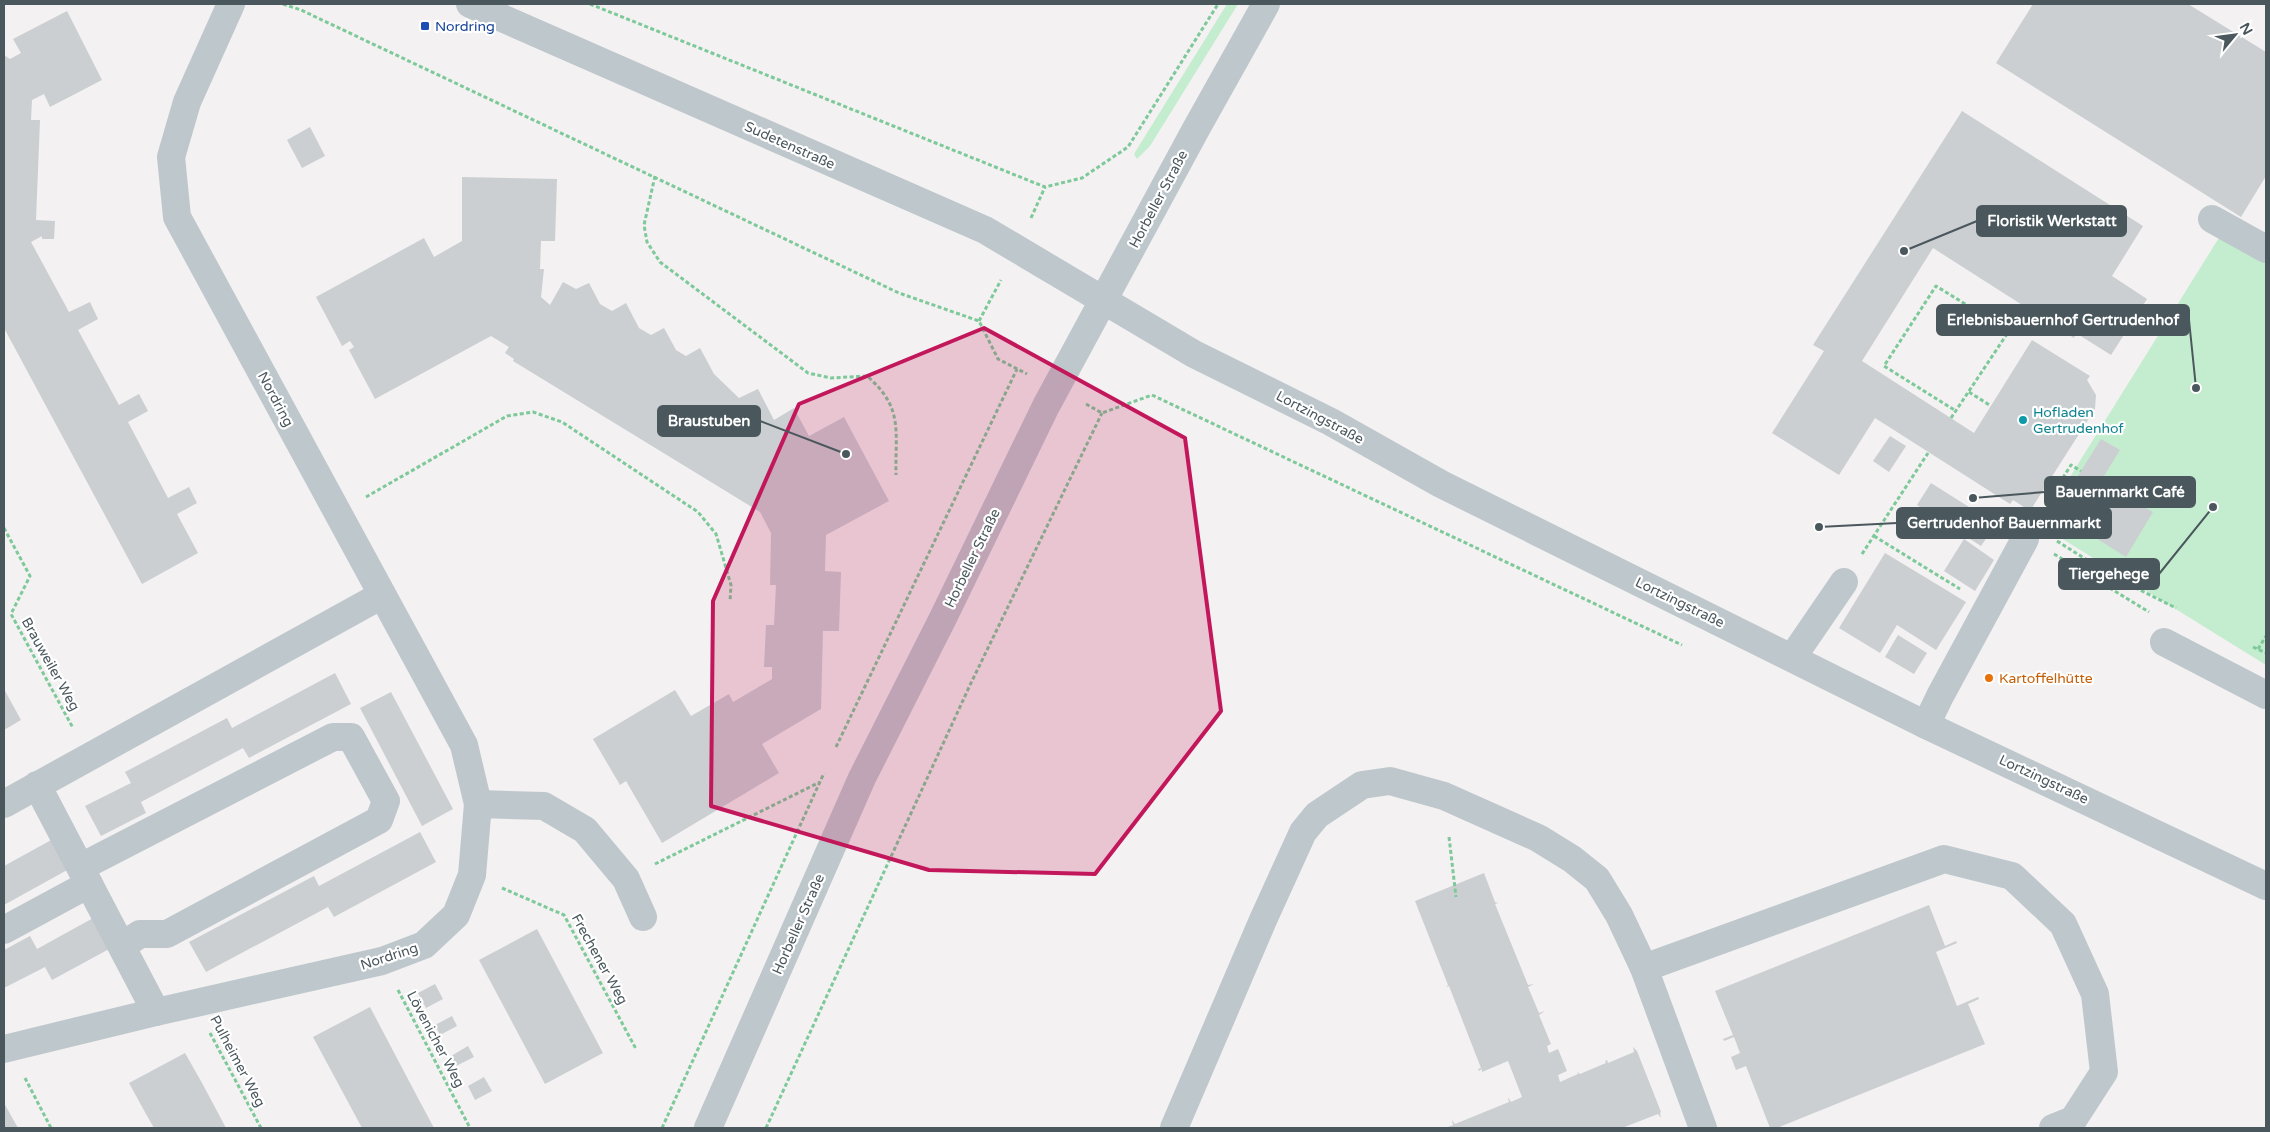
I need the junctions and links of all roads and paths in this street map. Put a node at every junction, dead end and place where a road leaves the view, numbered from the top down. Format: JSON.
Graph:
{"nodes":[{"id":1,"x":231,"y":4,"type":"edge"},
{"id":2,"x":283,"y":4,"type":"edge"},
{"id":3,"x":470,"y":4,"type":"edge"},
{"id":4,"x":590,"y":4,"type":"edge"},
{"id":5,"x":1218,"y":4,"type":"edge"},
{"id":6,"x":1266,"y":4,"type":"edge"},
{"id":7,"x":655,"y":176,"type":"junction"},
{"id":8,"x":2212,"y":219,"type":"dead end"},
{"id":9,"x":2266,"y":249,"type":"edge"},
{"id":10,"x":1103,"y":300,"type":"junction"},
{"id":11,"x":1055,"y":388,"type":"junction"},
{"id":12,"x":1969,"y":392,"type":"junction"},
{"id":13,"x":1991,"y":406,"type":"dead end"},
{"id":14,"x":1956,"y":411,"type":"junction"},
{"id":15,"x":1102,"y":413,"type":"junction"},
{"id":16,"x":1951,"y":418,"type":"dead end"},
{"id":17,"x":1928,"y":453,"type":"dead end"},
{"id":18,"x":2081,"y":471,"type":"dead end"},
{"id":19,"x":896,"y":475,"type":"dead end"},
{"id":20,"x":338,"y":513,"type":"junction"},
{"id":21,"x":4,"y":528,"type":"edge"},
{"id":22,"x":2028,"y":534,"type":"junction"},
{"id":23,"x":1874,"y":536,"type":"junction"},
{"id":24,"x":1844,"y":582,"type":"joint"},
{"id":25,"x":382,"y":595,"type":"junction"},
{"id":26,"x":730,"y":601,"type":"dead end"},
{"id":27,"x":1988,"y":606,"type":"junction"},
{"id":28,"x":2184,"y":612,"type":"dead end"},
{"id":29,"x":2152,"y":614,"type":"dead end"},
{"id":30,"x":2266,"y":636,"type":"edge"},
{"id":31,"x":2164,"y":642,"type":"dead end"},
{"id":32,"x":2252,"y":646,"type":"dead end"},
{"id":33,"x":1690,"y":648,"type":"dead end"},
{"id":34,"x":2258,"y":650,"type":"junction"},
{"id":35,"x":2266,"y":654,"type":"edge"},
{"id":36,"x":1792,"y":658,"type":"junction"},
{"id":37,"x":2266,"y":695,"type":"edge"},
{"id":38,"x":1926,"y":725,"type":"junction"},
{"id":39,"x":874,"y":755,"type":"junction"},
{"id":40,"x":88,"y":756,"type":"junction"},
{"id":41,"x":37,"y":785,"type":"junction"},
{"id":42,"x":1444,"y":796,"type":"junction"},
{"id":43,"x":4,"y":804,"type":"edge"},
{"id":44,"x":478,"y":804,"type":"junction"},
{"id":45,"x":472,"y":875,"type":"junction"},
{"id":46,"x":85,"y":876,"type":"junction"},
{"id":47,"x":626,"y":879,"type":"junction"},
{"id":48,"x":2266,"y":886,"type":"edge"},
{"id":49,"x":1456,"y":897,"type":"dead end"},
{"id":50,"x":644,"y":917,"type":"dead end"},
{"id":51,"x":4,"y":930,"type":"edge"},
{"id":52,"x":122,"y":946,"type":"junction"},
{"id":53,"x":382,"y":961,"type":"junction"},
{"id":54,"x":1644,"y":968,"type":"junction"},
{"id":55,"x":194,"y":1004,"type":"junction"},
{"id":56,"x":156,"y":1012,"type":"junction"},
{"id":57,"x":6,"y":1048,"type":"edge"},
{"id":58,"x":636,"y":1049,"type":"dead end"},
{"id":59,"x":51,"y":1128,"type":"edge"},
{"id":60,"x":261,"y":1128,"type":"edge"},
{"id":61,"x":470,"y":1128,"type":"edge"},
{"id":62,"x":708,"y":1128,"type":"edge"},
{"id":63,"x":766,"y":1128,"type":"edge"},
{"id":64,"x":1174,"y":1128,"type":"edge"},
{"id":65,"x":1703,"y":1128,"type":"edge"},
{"id":66,"x":2053,"y":1128,"type":"edge"}],
"edges":[{"from":1,"to":20,"type":"street","name":"Nordring"},
{"from":2,"to":7,"type":"path"},
{"from":3,"to":10,"type":"street","name":"Sudetenstraße"},
{"from":4,"to":5,"type":"path"},
{"from":6,"to":10,"type":"street","name":"Horbeller Straße"},
{"from":7,"to":11,"type":"path"},
{"from":7,"to":19,"type":"path"},
{"from":8,"to":9,"type":"street"},
{"from":10,"to":11,"type":"street","name":"Horbeller Straße"},
{"from":10,"to":36,"type":"street","name":"Lortzingstraße"},
{"from":11,"to":15,"type":"path"},
{"from":11,"to":39,"type":"street","name":"Horbeller Straße"},
{"from":12,"to":13,"type":"path"},
{"from":12,"to":14,"type":"path"},
{"from":12,"to":14,"type":"path"},
{"from":14,"to":16,"type":"path"},
{"from":15,"to":33,"type":"path"},
{"from":15,"to":63,"type":"path"},
{"from":17,"to":23,"type":"path"},
{"from":18,"to":22,"type":"path"},
{"from":20,"to":25,"type":"street","name":"Nordring"},
{"from":20,"to":26,"type":"path"},
{"from":21,"to":40,"type":"path","name":"Brauweiler Weg"},
{"from":22,"to":27,"type":"street"},
{"from":22,"to":28,"type":"path"},
{"from":22,"to":29,"type":"path"},
{"from":23,"to":24,"type":"path"},
{"from":23,"to":27,"type":"path"},
{"from":24,"to":36,"type":"street"},
{"from":25,"to":40,"type":"street"},
{"from":25,"to":44,"type":"street","name":"Nordring"},
{"from":27,"to":38,"type":"street"},
{"from":30,"to":34,"type":"path"},
{"from":31,"to":37,"type":"street"},
{"from":32,"to":34,"type":"path"},
{"from":34,"to":35,"type":"path"},
{"from":36,"to":38,"type":"street","name":"Lortzingstraße"},
{"from":38,"to":48,"type":"street","name":"Lortzingstraße"},
{"from":39,"to":47,"type":"path"},
{"from":39,"to":62,"type":"street","name":"Horbeller Straße"},
{"from":40,"to":41,"type":"street"},
{"from":41,"to":43,"type":"street"},
{"from":41,"to":46,"type":"street"},
{"from":42,"to":49,"type":"path"},
{"from":42,"to":54,"type":"street"},
{"from":42,"to":64,"type":"street"},
{"from":44,"to":45,"type":"street","name":"Nordring"},
{"from":44,"to":47,"type":"street"},
{"from":45,"to":53,"type":"street","name":"Nordring"},
{"from":45,"to":58,"type":"path","name":"Frechener Weg"},
{"from":46,"to":51,"type":"street"},
{"from":46,"to":52,"type":"street"},
{"from":46,"to":52,"type":"street"},
{"from":47,"to":50,"type":"street"},
{"from":52,"to":56,"type":"street"},
{"from":53,"to":55,"type":"street","name":"Nordring"},
{"from":53,"to":61,"type":"path","name":"Lövenicher Weg"},
{"from":54,"to":65,"type":"street"},
{"from":54,"to":66,"type":"street"},
{"from":55,"to":56,"type":"street","name":"Nordring"},
{"from":55,"to":60,"type":"path","name":"Pulheimer Weg"},
{"from":56,"to":57,"type":"street","name":"Nordring"},
{"from":57,"to":59,"type":"path"}]}
